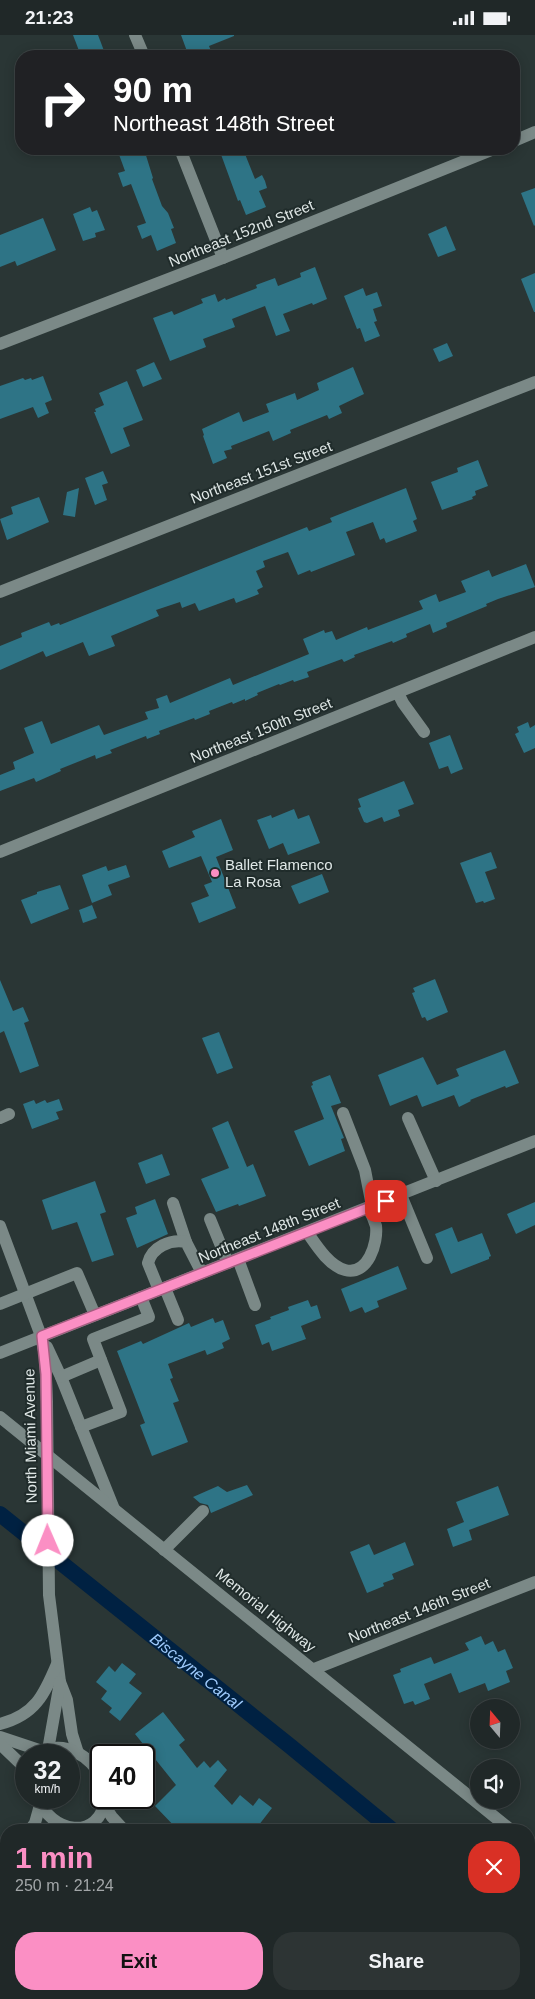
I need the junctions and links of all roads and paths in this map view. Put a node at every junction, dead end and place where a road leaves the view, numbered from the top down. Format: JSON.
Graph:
{"nodes":[{"id":1,"x":135,"y":35,"type":"edge"},
{"id":2,"x":141,"y":50,"type":"edge"},
{"id":3,"x":535,"y":132,"type":"edge"},
{"id":4,"x":520,"y":138,"type":"edge"},
{"id":5,"x":182,"y":155,"type":"edge"},
{"id":6,"x":479,"y":155,"type":"edge"},
{"id":7,"x":223,"y":258,"type":"junction"},
{"id":8,"x":0,"y":344,"type":"edge"},
{"id":9,"x":535,"y":382,"type":"edge"},
{"id":10,"x":0,"y":592,"type":"edge"},
{"id":11,"x":535,"y":637,"type":"edge"},
{"id":12,"x":398,"y":693,"type":"junction"},
{"id":13,"x":424,"y":732,"type":"dead end"},
{"id":14,"x":0,"y":852,"type":"edge"},
{"id":15,"x":344,"y":1113,"type":"dead end"},
{"id":16,"x":408,"y":1118,"type":"dead end"},
{"id":17,"x":535,"y":1141,"type":"edge"},
{"id":18,"x":436,"y":1181,"type":"junction"},
{"id":19,"x":400,"y":1195,"type":"junction"},
{"id":20,"x":173,"y":1203,"type":"dead end"},
{"id":21,"x":370,"y":1207,"type":"junction"},
{"id":22,"x":210,"y":1219,"type":"dead end"},
{"id":23,"x":0,"y":1226,"type":"edge"},
{"id":24,"x":307,"y":1232,"type":"junction"},
{"id":25,"x":186,"y":1243,"type":"junction"},
{"id":26,"x":426,"y":1257,"type":"dead end"},
{"id":27,"x":233,"y":1261,"type":"junction"},
{"id":28,"x":202,"y":1273,"type":"junction"},
{"id":29,"x":162,"y":1289,"type":"junction"},
{"id":30,"x":26,"y":1294,"type":"junction"},
{"id":31,"x":141,"y":1297,"type":"junction"},
{"id":32,"x":0,"y":1304,"type":"edge"},
{"id":33,"x":255,"y":1305,"type":"dead end"},
{"id":34,"x":95,"y":1315,"type":"junction"},
{"id":35,"x":178,"y":1320,"type":"dead end"},
{"id":36,"x":42,"y":1336,"type":"junction"},
{"id":37,"x":0,"y":1353,"type":"edge"},
{"id":38,"x":101,"y":1360,"type":"junction"},
{"id":39,"x":61,"y":1377,"type":"junction"},
{"id":40,"x":0,"y":1417,"type":"edge"},
{"id":41,"x":81,"y":1427,"type":"junction"},
{"id":42,"x":47,"y":1455,"type":"junction"},
{"id":43,"x":115,"y":1510,"type":"junction"},
{"id":44,"x":203,"y":1511,"type":"dead end"},
{"id":45,"x":164,"y":1549,"type":"junction"},
{"id":46,"x":535,"y":1582,"type":"edge"},
{"id":47,"x":57,"y":1664,"type":"junction"},
{"id":48,"x":314,"y":1669,"type":"junction"},
{"id":49,"x":60,"y":1682,"type":"junction"},
{"id":50,"x":0,"y":1724,"type":"edge"},
{"id":51,"x":0,"y":1737,"type":"edge"},
{"id":52,"x":0,"y":1744,"type":"edge"},
{"id":53,"x":21,"y":1744,"type":"edge"},
{"id":54,"x":47,"y":1744,"type":"edge"},
{"id":55,"x":75,"y":1744,"type":"edge"},
{"id":56,"x":15,"y":1758,"type":"edge"},
{"id":57,"x":38,"y":1809,"type":"edge"},
{"id":58,"x":45,"y":1809,"type":"edge"},
{"id":59,"x":102,"y":1809,"type":"edge"},
{"id":60,"x":108,"y":1809,"type":"edge"},
{"id":61,"x":34,"y":1824,"type":"edge"},
{"id":62,"x":60,"y":1824,"type":"edge"},
{"id":63,"x":94,"y":1824,"type":"edge"},
{"id":64,"x":118,"y":1824,"type":"edge"},
{"id":65,"x":504,"y":1824,"type":"edge"}],
"edges":[{"from":1,"to":2,"type":"street"},
{"from":3,"to":4,"type":"street"},
{"from":5,"to":7,"type":"street"},
{"from":6,"to":7,"type":"street","name":"Northeast 152nd Street"},
{"from":7,"to":8,"type":"street","name":"Northeast 152nd Street"},
{"from":9,"to":10,"type":"street","name":"Northeast 151st Street"},
{"from":11,"to":12,"type":"street","name":"Northeast 150th Street"},
{"from":12,"to":13,"type":"street"},
{"from":12,"to":14,"type":"street","name":"Northeast 150th Street"},
{"from":15,"to":21,"type":"street"},
{"from":16,"to":18,"type":"street"},
{"from":17,"to":18,"type":"street","name":"Northeast 148th Street"},
{"from":18,"to":19,"type":"street","name":"Northeast 148th Street"},
{"from":19,"to":21,"type":"street","name":"Northeast 148th Street"},
{"from":19,"to":26,"type":"street"},
{"from":20,"to":25,"type":"street"},
{"from":21,"to":24,"type":"street","name":"Northeast 148th Street"},
{"from":21,"to":24,"type":"street"},
{"from":22,"to":27,"type":"street"},
{"from":23,"to":30,"type":"street","name":"North Miami Avenue"},
{"from":24,"to":27,"type":"street","name":"Northeast 148th Street"},
{"from":25,"to":28,"type":"street"},
{"from":25,"to":29,"type":"street"},
{"from":27,"to":28,"type":"street","name":"Northeast 148th Street"},
{"from":27,"to":33,"type":"street"},
{"from":28,"to":29,"type":"street","name":"Northeast 148th Street"},
{"from":29,"to":31,"type":"street","name":"Northeast 148th Street"},
{"from":29,"to":35,"type":"street"},
{"from":30,"to":32,"type":"street"},
{"from":30,"to":34,"type":"street"},
{"from":30,"to":36,"type":"street","name":"North Miami Avenue"},
{"from":31,"to":34,"type":"street","name":"Northeast 148th Street"},
{"from":31,"to":38,"type":"street"},
{"from":34,"to":36,"type":"street","name":"Northeast 148th Street"},
{"from":36,"to":37,"type":"street","name":"Northeast 148th Street"},
{"from":36,"to":39,"type":"street"},
{"from":36,"to":42,"type":"street","name":"North Miami Avenue"},
{"from":38,"to":39,"type":"street"},
{"from":38,"to":41,"type":"street"},
{"from":39,"to":41,"type":"street"},
{"from":40,"to":42,"type":"street","name":"Memorial Highway"},
{"from":41,"to":43,"type":"street"},
{"from":42,"to":43,"type":"street","name":"Memorial Highway"},
{"from":42,"to":47,"type":"street","name":"North Miami Avenue"},
{"from":43,"to":45,"type":"street","name":"Memorial Highway"},
{"from":44,"to":45,"type":"street"},
{"from":45,"to":48,"type":"street","name":"Memorial Highway"},
{"from":46,"to":48,"type":"street","name":"Northeast 146th Street"},
{"from":47,"to":49,"type":"street","name":"North Miami Avenue"},
{"from":47,"to":50,"type":"street"},
{"from":48,"to":65,"type":"street","name":"Memorial Highway"},
{"from":49,"to":54,"type":"street","name":"North Miami Avenue"},
{"from":49,"to":55,"type":"street","name":"North Miami Avenue"},
{"from":51,"to":53,"type":"street"},
{"from":52,"to":56,"type":"street"},
{"from":57,"to":61,"type":"street"},
{"from":58,"to":62,"type":"street"},
{"from":59,"to":63,"type":"street"},
{"from":60,"to":64,"type":"street"}]}
